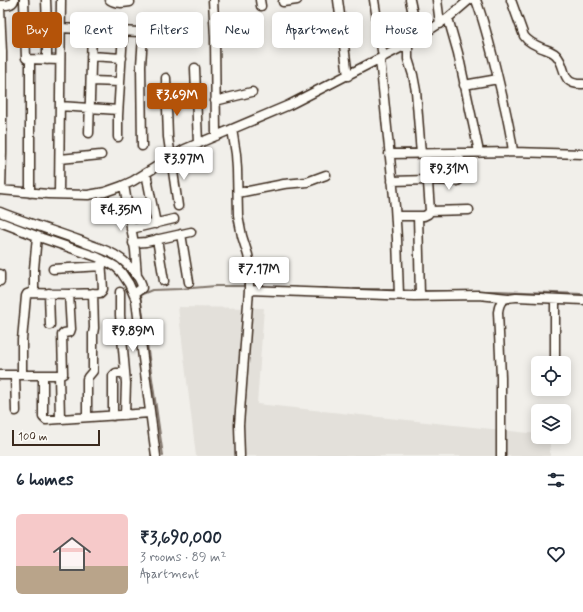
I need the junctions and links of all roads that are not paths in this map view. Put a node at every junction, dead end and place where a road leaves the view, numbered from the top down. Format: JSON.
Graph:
{"nodes":[{"id":1,"x":14,"y":0,"type":"edge"},
{"id":2,"x":24,"y":0,"type":"edge"},
{"id":3,"x":46,"y":0,"type":"edge"},
{"id":4,"x":61,"y":0,"type":"edge"},
{"id":5,"x":110,"y":0,"type":"edge"},
{"id":6,"x":213,"y":0,"type":"edge"},
{"id":7,"x":297,"y":0,"type":"edge"},
{"id":8,"x":338,"y":0,"type":"edge"},
{"id":9,"x":374,"y":0,"type":"edge"},
{"id":10,"x":410,"y":0,"type":"edge"},
{"id":11,"x":437,"y":0,"type":"edge"},
{"id":12,"x":469,"y":0,"type":"edge"},
{"id":13,"x":476,"y":0,"type":"edge"},
{"id":14,"x":511,"y":0,"type":"edge"},
{"id":15,"x":130,"y":2,"type":"dead end"},
{"id":16,"x":284,"y":2,"type":"dead end"},
{"id":17,"x":0,"y":5,"type":"edge"},
{"id":18,"x":0,"y":8,"type":"edge"},
{"id":19,"x":61,"y":12,"type":"edge"},
{"id":20,"x":214,"y":12,"type":"edge"},
{"id":21,"x":413,"y":12,"type":"edge"},
{"id":22,"x":448,"y":18,"type":"junction"},
{"id":23,"x":440,"y":24,"type":"junction"},
{"id":24,"x":432,"y":29,"type":"edge"},
{"id":25,"x":128,"y":32,"type":"edge"},
{"id":26,"x":60,"y":48,"type":"edge"},
{"id":27,"x":91,"y":48,"type":"edge"},
{"id":28,"x":122,"y":48,"type":"edge"},
{"id":29,"x":215,"y":48,"type":"edge"},
{"id":30,"x":400,"y":48,"type":"edge"},
{"id":31,"x":408,"y":48,"type":"edge"},
{"id":32,"x":91,"y":56,"type":"junction"},
{"id":33,"x":122,"y":58,"type":"junction"},
{"id":34,"x":381,"y":58,"type":"junction"},
{"id":35,"x":30,"y":60,"type":"junction"},
{"id":36,"x":47,"y":60,"type":"junction"},
{"id":37,"x":60,"y":60,"type":"junction"},
{"id":38,"x":195,"y":68,"type":"dead end"},
{"id":39,"x":348,"y":76,"type":"junction"},
{"id":40,"x":166,"y":78,"type":"dead end"},
{"id":41,"x":498,"y":79,"type":"junction"},
{"id":42,"x":91,"y":81,"type":"junction"},
{"id":43,"x":120,"y":82,"type":"junction"},
{"id":44,"x":583,"y":84,"type":"edge"},
{"id":45,"x":464,"y":85,"type":"junction"},
{"id":46,"x":252,"y":92,"type":"dead end"},
{"id":47,"x":215,"y":101,"type":"junction"},
{"id":48,"x":60,"y":106,"type":"junction"},
{"id":49,"x":90,"y":108,"type":"junction"},
{"id":50,"x":118,"y":110,"type":"junction"},
{"id":51,"x":232,"y":129,"type":"junction"},
{"id":52,"x":88,"y":133,"type":"dead end"},
{"id":53,"x":216,"y":136,"type":"junction"},
{"id":54,"x":118,"y":137,"type":"dead end"},
{"id":55,"x":198,"y":144,"type":"junction"},
{"id":56,"x":142,"y":146,"type":"dead end"},
{"id":57,"x":479,"y":152,"type":"junction"},
{"id":58,"x":513,"y":152,"type":"junction"},
{"id":59,"x":460,"y":153,"type":"junction"},
{"id":60,"x":389,"y":154,"type":"junction"},
{"id":61,"x":423,"y":154,"type":"junction"},
{"id":62,"x":583,"y":154,"type":"edge"},
{"id":63,"x":101,"y":155,"type":"dead end"},
{"id":64,"x":170,"y":158,"type":"junction"},
{"id":65,"x":60,"y":159,"type":"junction"},
{"id":66,"x":146,"y":173,"type":"junction"},
{"id":67,"x":326,"y":175,"type":"dead end"},
{"id":68,"x":428,"y":180,"type":"junction"},
{"id":69,"x":392,"y":181,"type":"junction"},
{"id":70,"x":124,"y":185,"type":"junction"},
{"id":71,"x":0,"y":190,"type":"edge"},
{"id":72,"x":30,"y":193,"type":"junction"},
{"id":73,"x":238,"y":193,"type":"junction"},
{"id":74,"x":59,"y":194,"type":"junction"},
{"id":75,"x":178,"y":206,"type":"dead end"},
{"id":76,"x":469,"y":210,"type":"dead end"},
{"id":77,"x":430,"y":211,"type":"junction"},
{"id":78,"x":0,"y":212,"type":"edge"},
{"id":79,"x":396,"y":216,"type":"junction"},
{"id":80,"x":418,"y":216,"type":"junction"},
{"id":81,"x":174,"y":219,"type":"dead end"},
{"id":82,"x":0,"y":222,"type":"edge"},
{"id":83,"x":156,"y":224,"type":"junction"},
{"id":84,"x":131,"y":229,"type":"junction"},
{"id":85,"x":191,"y":232,"type":"dead end"},
{"id":86,"x":181,"y":234,"type":"junction"},
{"id":87,"x":37,"y":236,"type":"junction"},
{"id":88,"x":156,"y":239,"type":"junction"},
{"id":89,"x":133,"y":243,"type":"junction"},
{"id":90,"x":85,"y":253,"type":"junction"},
{"id":91,"x":102,"y":263,"type":"junction"},
{"id":92,"x":85,"y":268,"type":"junction"},
{"id":93,"x":53,"y":269,"type":"dead end"},
{"id":94,"x":0,"y":274,"type":"edge"},
{"id":95,"x":137,"y":276,"type":"junction"},
{"id":96,"x":0,"y":281,"type":"edge"},
{"id":97,"x":164,"y":281,"type":"dead end"},
{"id":98,"x":189,"y":282,"type":"dead end"},
{"id":99,"x":249,"y":290,"type":"junction"},
{"id":100,"x":120,"y":292,"type":"dead end"},
{"id":101,"x":137,"y":292,"type":"junction"},
{"id":102,"x":34,"y":293,"type":"junction"},
{"id":103,"x":49,"y":293,"type":"junction"},
{"id":104,"x":93,"y":293,"type":"junction"},
{"id":105,"x":69,"y":294,"type":"junction"},
{"id":106,"x":399,"y":295,"type":"junction"},
{"id":107,"x":420,"y":296,"type":"junction"},
{"id":108,"x":508,"y":298,"type":"junction"},
{"id":109,"x":555,"y":299,"type":"junction"},
{"id":110,"x":583,"y":300,"type":"edge"},
{"id":111,"x":50,"y":325,"type":"dead end"},
{"id":112,"x":555,"y":356,"type":"edge"},
{"id":113,"x":125,"y":373,"type":"junction"},
{"id":114,"x":0,"y":375,"type":"edge"},
{"id":115,"x":18,"y":375,"type":"junction"},
{"id":116,"x":43,"y":375,"type":"junction"},
{"id":117,"x":59,"y":375,"type":"junction"},
{"id":118,"x":16,"y":411,"type":"dead end"},
{"id":119,"x":150,"y":413,"type":"junction"},
{"id":120,"x":125,"y":415,"type":"junction"},
{"id":121,"x":114,"y":416,"type":"junction"},
{"id":122,"x":87,"y":417,"type":"junction"},
{"id":123,"x":60,"y":420,"type":"junction"},
{"id":124,"x":156,"y":456,"type":"edge"},
{"id":125,"x":240,"y":456,"type":"edge"},
{"id":126,"x":501,"y":456,"type":"edge"}],
"edges":[{"from":1,"to":17,"type":"street"},
{"from":2,"to":35,"type":"street"},
{"from":3,"to":36,"type":"street"},
{"from":4,"to":19,"type":"street"},
{"from":5,"to":15,"type":"street"},
{"from":6,"to":20,"type":"street"},
{"from":7,"to":16,"type":"street"},
{"from":8,"to":39,"type":"street"},
{"from":9,"to":34,"type":"street"},
{"from":10,"to":21,"type":"street"},
{"from":11,"to":23,"type":"street"},
{"from":12,"to":22,"type":"street"},
{"from":13,"to":41,"type":"street"},
{"from":14,"to":44,"type":"street"},
{"from":18,"to":71,"type":"street"},
{"from":22,"to":23,"type":"street"},
{"from":22,"to":45,"type":"street"},
{"from":23,"to":24,"type":"street"},
{"from":25,"to":56,"type":"street"},
{"from":26,"to":37,"type":"street"},
{"from":27,"to":32,"type":"street"},
{"from":28,"to":33,"type":"street"},
{"from":29,"to":47,"type":"street"},
{"from":30,"to":34,"type":"street"},
{"from":31,"to":61,"type":"street"},
{"from":32,"to":33,"type":"street"},
{"from":32,"to":42,"type":"street"},
{"from":33,"to":43,"type":"street"},
{"from":34,"to":39,"type":"street"},
{"from":34,"to":60,"type":"street"},
{"from":35,"to":36,"type":"street"},
{"from":35,"to":72,"type":"street"},
{"from":36,"to":37,"type":"street"},
{"from":37,"to":48,"type":"street"},
{"from":38,"to":55,"type":"street"},
{"from":39,"to":51,"type":"street"},
{"from":40,"to":64,"type":"street"},
{"from":41,"to":45,"type":"street"},
{"from":41,"to":58,"type":"street"},
{"from":42,"to":43,"type":"street"},
{"from":42,"to":49,"type":"street"},
{"from":43,"to":50,"type":"street"},
{"from":45,"to":57,"type":"street"},
{"from":46,"to":47,"type":"street"},
{"from":47,"to":53,"type":"street"},
{"from":48,"to":49,"type":"street"},
{"from":48,"to":65,"type":"street"},
{"from":49,"to":50,"type":"street"},
{"from":49,"to":52,"type":"street"},
{"from":50,"to":54,"type":"street"},
{"from":51,"to":53,"type":"street"},
{"from":51,"to":73,"type":"street"},
{"from":53,"to":55,"type":"street"},
{"from":55,"to":64,"type":"street"},
{"from":57,"to":58,"type":"street"},
{"from":57,"to":59,"type":"street"},
{"from":58,"to":62,"type":"street"},
{"from":59,"to":61,"type":"street"},
{"from":59,"to":68,"type":"street"},
{"from":60,"to":61,"type":"street"},
{"from":60,"to":69,"type":"street"},
{"from":61,"to":68,"type":"street"},
{"from":63,"to":65,"type":"street"},
{"from":64,"to":66,"type":"street"},
{"from":64,"to":75,"type":"street"},
{"from":65,"to":74,"type":"street"},
{"from":66,"to":70,"type":"street"},
{"from":66,"to":83,"type":"street"},
{"from":67,"to":73,"type":"street"},
{"from":68,"to":69,"type":"street"},
{"from":68,"to":77,"type":"street"},
{"from":69,"to":79,"type":"street"},
{"from":70,"to":74,"type":"street"},
{"from":70,"to":84,"type":"street"},
{"from":71,"to":72,"type":"street"},
{"from":72,"to":74,"type":"street"},
{"from":73,"to":99,"type":"street"},
{"from":76,"to":77,"type":"street"},
{"from":77,"to":80,"type":"street"},
{"from":78,"to":95,"type":"street"},
{"from":79,"to":80,"type":"street"},
{"from":79,"to":106,"type":"street"},
{"from":80,"to":107,"type":"street"},
{"from":81,"to":83,"type":"street"},
{"from":82,"to":87,"type":"street"},
{"from":83,"to":84,"type":"street"},
{"from":84,"to":89,"type":"street"},
{"from":85,"to":86,"type":"street"},
{"from":86,"to":88,"type":"street"},
{"from":86,"to":98,"type":"street"},
{"from":87,"to":90,"type":"street"},
{"from":87,"to":102,"type":"street"},
{"from":88,"to":89,"type":"street"},
{"from":88,"to":97,"type":"street"},
{"from":89,"to":95,"type":"street"},
{"from":90,"to":91,"type":"street"},
{"from":90,"to":92,"type":"street"},
{"from":91,"to":92,"type":"street"},
{"from":91,"to":101,"type":"street"},
{"from":91,"to":104,"type":"street"},
{"from":92,"to":93,"type":"street"},
{"from":94,"to":96,"type":"street"},
{"from":95,"to":101,"type":"street"},
{"from":99,"to":106,"type":"street"},
{"from":99,"to":125,"type":"street"},
{"from":100,"to":113,"type":"street"},
{"from":101,"to":119,"type":"street"},
{"from":102,"to":103,"type":"street"},
{"from":102,"to":115,"type":"street"},
{"from":103,"to":105,"type":"street"},
{"from":103,"to":111,"type":"street"},
{"from":104,"to":105,"type":"street"},
{"from":104,"to":122,"type":"street"},
{"from":105,"to":117,"type":"street"},
{"from":106,"to":107,"type":"street"},
{"from":107,"to":108,"type":"street"},
{"from":108,"to":109,"type":"street"},
{"from":108,"to":126,"type":"street"},
{"from":109,"to":110,"type":"street"},
{"from":109,"to":112,"type":"street"},
{"from":113,"to":120,"type":"street"},
{"from":113,"to":121,"type":"street"},
{"from":114,"to":115,"type":"street"},
{"from":115,"to":116,"type":"street"},
{"from":115,"to":118,"type":"street"},
{"from":116,"to":117,"type":"street"},
{"from":116,"to":123,"type":"street"},
{"from":117,"to":123,"type":"street"},
{"from":119,"to":120,"type":"street"},
{"from":119,"to":124,"type":"street"},
{"from":120,"to":121,"type":"street"},
{"from":121,"to":122,"type":"street"},
{"from":122,"to":123,"type":"street"}]}
